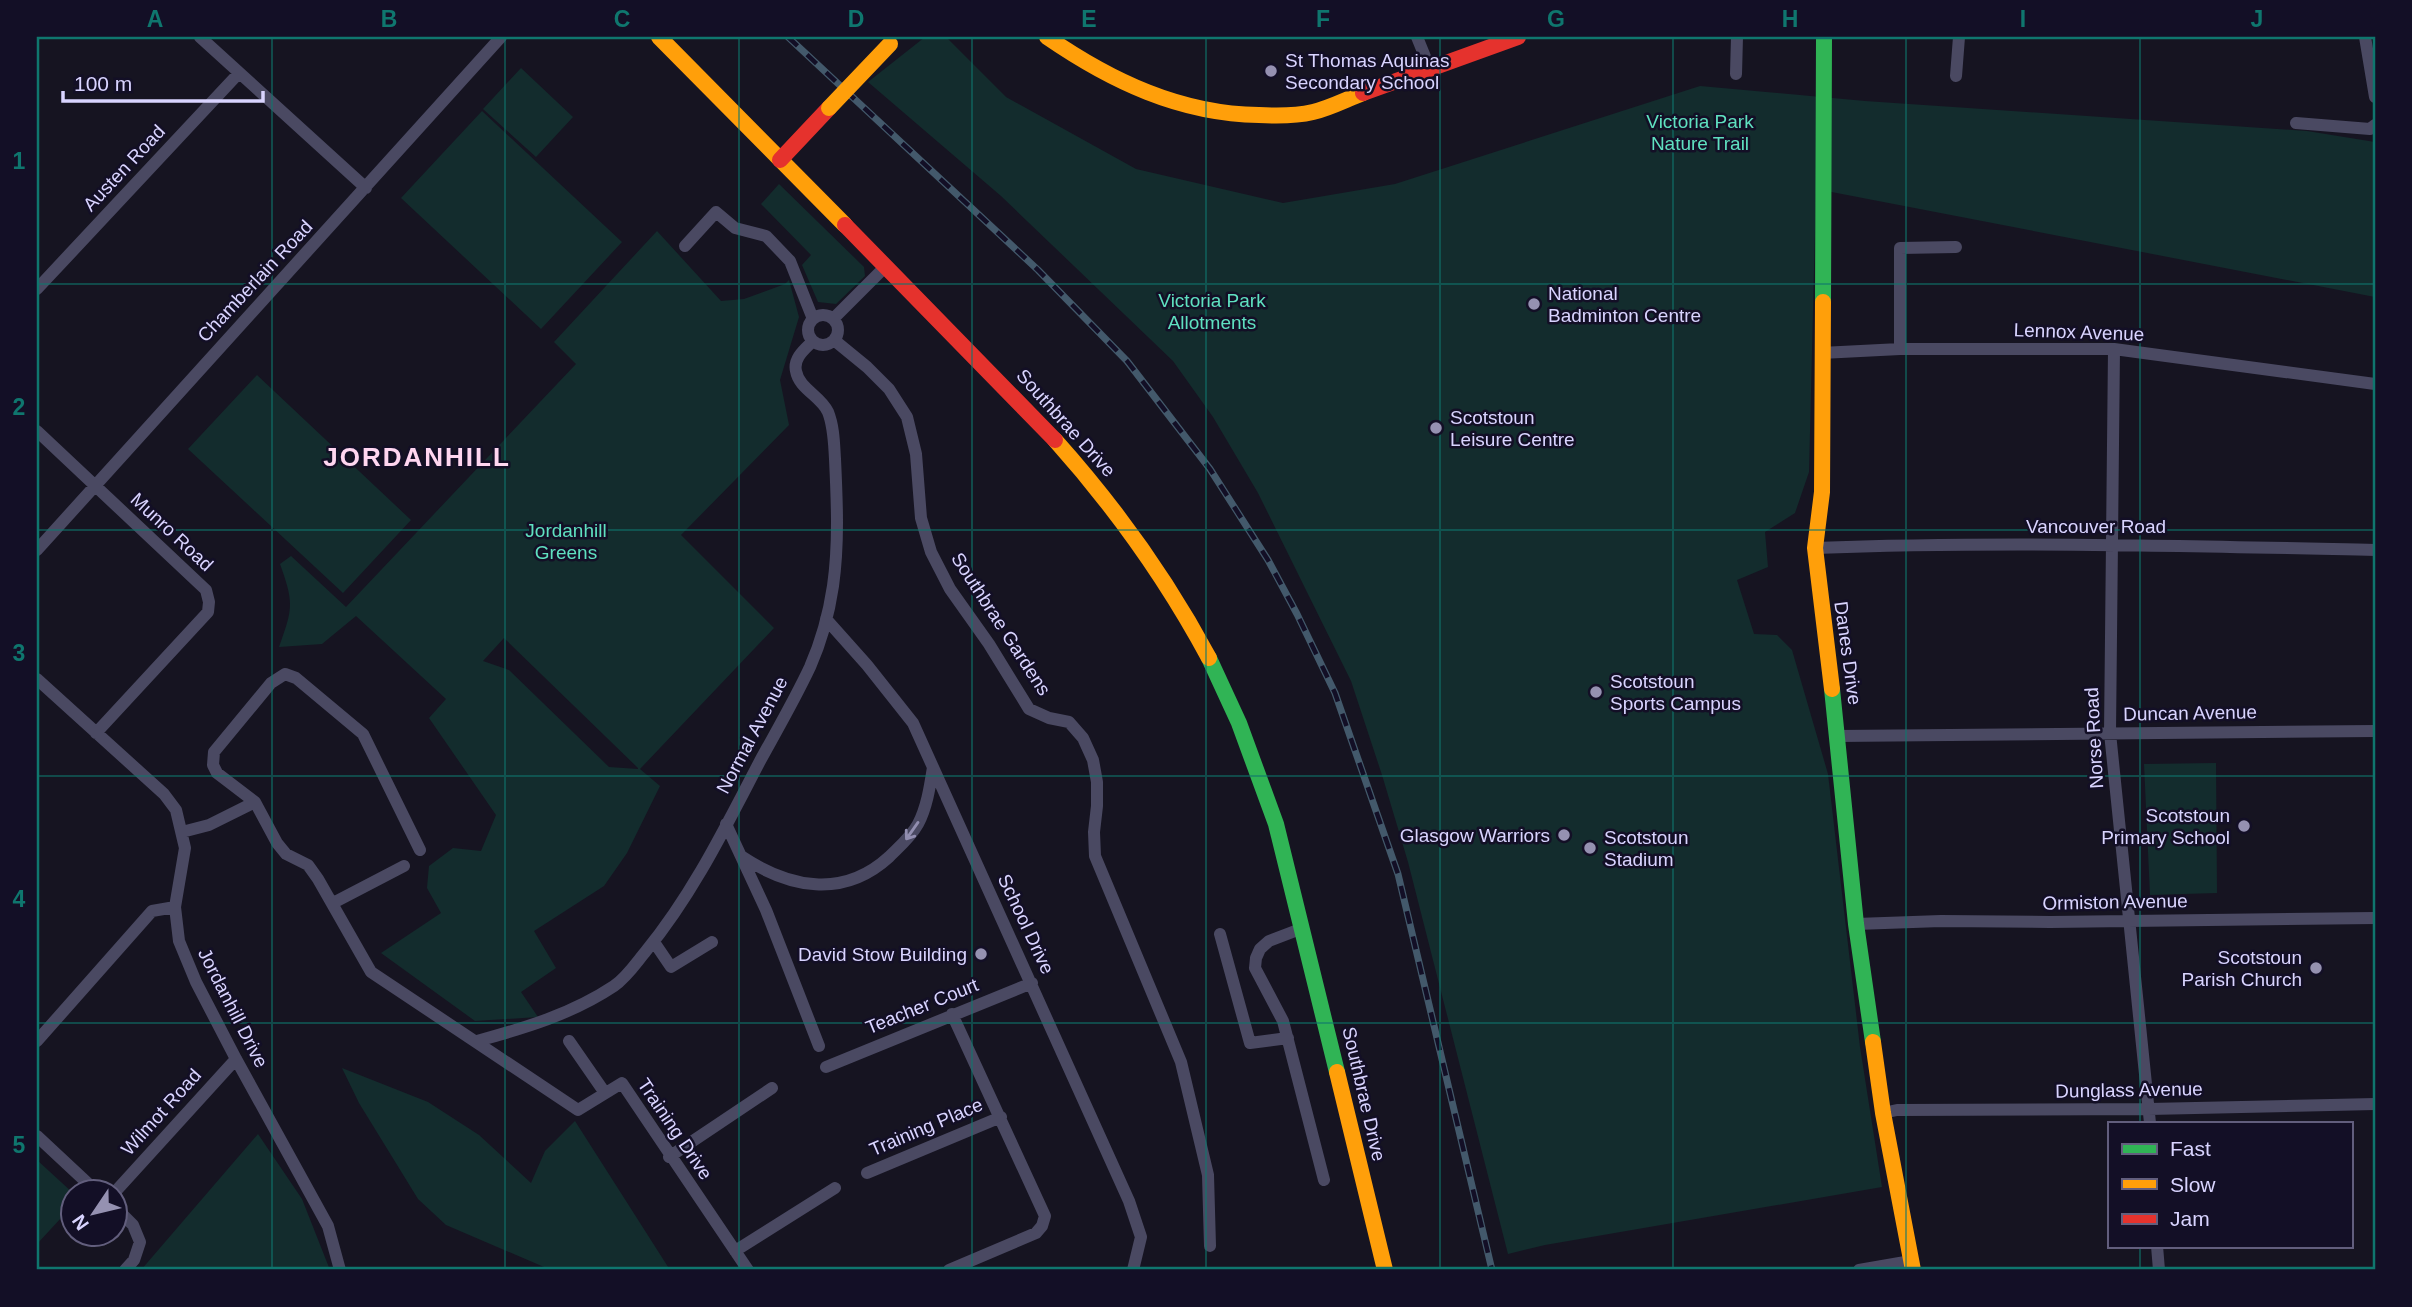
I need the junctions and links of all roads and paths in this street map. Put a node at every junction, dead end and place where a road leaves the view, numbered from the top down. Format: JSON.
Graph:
{"nodes":[{"id":1,"x":200,"y":37,"type":"edge"},
{"id":2,"x":501,"y":37,"type":"edge"},
{"id":3,"x":659,"y":37,"type":"edge"},
{"id":4,"x":1046,"y":37,"type":"edge"},
{"id":5,"x":1416,"y":37,"type":"edge"},
{"id":6,"x":1518,"y":37,"type":"edge"},
{"id":7,"x":1737,"y":37,"type":"edge"},
{"id":8,"x":1824,"y":37,"type":"edge"},
{"id":9,"x":1958,"y":37,"type":"edge"},
{"id":10,"x":2365,"y":37,"type":"edge"},
{"id":11,"x":893,"y":40,"type":"edge"},
{"id":12,"x":1430,"y":69,"type":"junction"},
{"id":13,"x":239,"y":74,"type":"junction"},
{"id":14,"x":1737,"y":74,"type":"dead end"},
{"id":15,"x":1956,"y":76,"type":"dead end"},
{"id":16,"x":2375,"y":97,"type":"edge"},
{"id":17,"x":2296,"y":123,"type":"dead end"},
{"id":18,"x":2375,"y":125,"type":"edge"},
{"id":19,"x":780,"y":160,"type":"junction"},
{"id":20,"x":366,"y":188,"type":"junction"},
{"id":21,"x":685,"y":246,"type":"dead end"},
{"id":22,"x":1956,"y":247,"type":"dead end"},
{"id":23,"x":886,"y":266,"type":"junction"},
{"id":24,"x":37,"y":289,"type":"edge"},
{"id":25,"x":813,"y":319,"type":"junction"},
{"id":26,"x":833,"y":319,"type":"junction"},
{"id":27,"x":834,"y":340,"type":"junction"},
{"id":28,"x":813,"y":341,"type":"junction"},
{"id":29,"x":1900,"y":349,"type":"junction"},
{"id":30,"x":2114,"y":349,"type":"junction"},
{"id":31,"x":1821,"y":352,"type":"junction"},
{"id":32,"x":2375,"y":384,"type":"edge"},
{"id":33,"x":37,"y":431,"type":"edge"},
{"id":34,"x":95,"y":485,"type":"junction"},
{"id":35,"x":2112,"y":544,"type":"junction"},
{"id":36,"x":1815,"y":548,"type":"junction"},
{"id":37,"x":37,"y":550,"type":"edge"},
{"id":38,"x":2375,"y":550,"type":"edge"},
{"id":39,"x":826,"y":619,"type":"junction"},
{"id":40,"x":37,"y":679,"type":"edge"},
{"id":41,"x":2375,"y":731,"type":"edge"},
{"id":42,"x":96,"y":733,"type":"junction"},
{"id":43,"x":2110,"y":733,"type":"junction"},
{"id":44,"x":1837,"y":736,"type":"junction"},
{"id":45,"x":933,"y":767,"type":"junction"},
{"id":46,"x":255,"y":802,"type":"junction"},
{"id":47,"x":726,"y":824,"type":"junction"},
{"id":48,"x":182,"y":832,"type":"junction"},
{"id":49,"x":420,"y":850,"type":"dead end"},
{"id":50,"x":741,"y":856,"type":"junction"},
{"id":51,"x":404,"y":866,"type":"dead end"},
{"id":52,"x":333,"y":903,"type":"junction"},
{"id":53,"x":175,"y":907,"type":"junction"},
{"id":54,"x":2375,"y":918,"type":"edge"},
{"id":55,"x":2131,"y":921,"type":"junction"},
{"id":56,"x":1856,"y":924,"type":"junction"},
{"id":57,"x":1303,"y":928,"type":"junction"},
{"id":58,"x":1220,"y":933,"type":"dead end"},
{"id":59,"x":653,"y":942,"type":"junction"},
{"id":60,"x":712,"y":942,"type":"dead end"},
{"id":61,"x":1032,"y":982,"type":"junction"},
{"id":62,"x":952,"y":1014,"type":"junction"},
{"id":63,"x":1288,"y":1038,"type":"junction"},
{"id":64,"x":37,"y":1041,"type":"edge"},
{"id":65,"x":477,"y":1041,"type":"junction"},
{"id":66,"x":569,"y":1041,"type":"dead end"},
{"id":67,"x":819,"y":1046,"type":"dead end"},
{"id":68,"x":236,"y":1059,"type":"junction"},
{"id":69,"x":826,"y":1067,"type":"dead end"},
{"id":70,"x":772,"y":1088,"type":"dead end"},
{"id":71,"x":605,"y":1093,"type":"junction"},
{"id":72,"x":2375,"y":1104,"type":"edge"},
{"id":73,"x":2149,"y":1109,"type":"junction"},
{"id":74,"x":1883,"y":1113,"type":"junction"},
{"id":75,"x":1000,"y":1117,"type":"junction"},
{"id":76,"x":2150,"y":1122,"type":"edge"},
{"id":77,"x":37,"y":1136,"type":"edge"},
{"id":78,"x":669,"y":1157,"type":"junction"},
{"id":79,"x":867,"y":1173,"type":"dead end"},
{"id":80,"x":82,"y":1178,"type":"edge"},
{"id":81,"x":128,"y":1178,"type":"edge"},
{"id":82,"x":1324,"y":1180,"type":"dead end"},
{"id":83,"x":835,"y":1188,"type":"dead end"},
{"id":84,"x":130,"y":1222,"type":"edge"},
{"id":85,"x":1210,"y":1246,"type":"dead end"},
{"id":86,"x":2157,"y":1248,"type":"edge"},
{"id":87,"x":735,"y":1251,"type":"junction"},
{"id":88,"x":1912,"y":1266,"type":"edge"},
{"id":89,"x":125,"y":1270,"type":"edge"},
{"id":90,"x":340,"y":1270,"type":"edge"},
{"id":91,"x":748,"y":1270,"type":"edge"},
{"id":92,"x":948,"y":1270,"type":"edge"},
{"id":93,"x":1133,"y":1270,"type":"edge"},
{"id":94,"x":1385,"y":1270,"type":"edge"},
{"id":95,"x":1859,"y":1270,"type":"edge"},
{"id":96,"x":2159,"y":1270,"type":"edge"}],
"edges":[{"from":1,"to":13,"type":"street"},
{"from":2,"to":20,"type":"street","name":"Chamberlain Road"},
{"from":3,"to":19,"type":"street","name":"Southbrae Drive"},
{"from":4,"to":12,"type":"street"},
{"from":5,"to":12,"type":"street"},
{"from":6,"to":12,"type":"street"},
{"from":7,"to":14,"type":"street"},
{"from":8,"to":31,"type":"street","name":"Danes Drive"},
{"from":9,"to":15,"type":"street"},
{"from":10,"to":16,"type":"street"},
{"from":11,"to":19,"type":"street","bridge":true},
{"from":13,"to":20,"type":"street"},
{"from":13,"to":24,"type":"street","name":"Austen Road"},
{"from":17,"to":18,"type":"street"},
{"from":19,"to":23,"type":"street","name":"Southbrae Drive"},
{"from":20,"to":34,"type":"street","name":"Chamberlain Road"},
{"from":21,"to":25,"type":"street"},
{"from":22,"to":29,"type":"street"},
{"from":23,"to":26,"type":"street"},
{"from":23,"to":57,"type":"street","name":"Southbrae Drive"},
{"from":25,"to":26,"type":"street"},
{"from":25,"to":28,"type":"street"},
{"from":26,"to":27,"type":"street"},
{"from":27,"to":28,"type":"street"},
{"from":27,"to":85,"type":"street","name":"Southbrae Gardens"},
{"from":28,"to":39,"type":"street","name":"Normal Avenue"},
{"from":29,"to":30,"type":"street","name":"Lennox Avenue"},
{"from":29,"to":31,"type":"street","name":"Lennox Avenue"},
{"from":30,"to":32,"type":"street","name":"Lennox Avenue"},
{"from":30,"to":35,"type":"street","name":"Norse Road"},
{"from":31,"to":36,"type":"street","name":"Danes Drive"},
{"from":33,"to":34,"type":"street","name":"Munro Road"},
{"from":34,"to":37,"type":"street","name":"Chamberlain Road"},
{"from":34,"to":42,"type":"street","name":"Munro Road"},
{"from":35,"to":36,"type":"street","name":"Vancouver Road"},
{"from":35,"to":38,"type":"street","name":"Vancouver Road"},
{"from":35,"to":43,"type":"street","name":"Norse Road"},
{"from":36,"to":44,"type":"street","name":"Danes Drive"},
{"from":39,"to":45,"type":"street","name":"School Drive"},
{"from":39,"to":47,"type":"street","name":"Normal Avenue"},
{"from":40,"to":42,"type":"street","name":"Jordanhill Drive"},
{"from":41,"to":43,"type":"street","name":"Duncan Avenue"},
{"from":42,"to":48,"type":"street","name":"Jordanhill Drive"},
{"from":43,"to":44,"type":"street","name":"Duncan Avenue"},
{"from":43,"to":55,"type":"street","name":"Norse Road"},
{"from":44,"to":56,"type":"street","name":"Danes Drive"},
{"from":45,"to":50,"type":"street","one_way":true},
{"from":45,"to":61,"type":"street","name":"School Drive"},
{"from":46,"to":48,"type":"street"},
{"from":46,"to":49,"type":"street"},
{"from":46,"to":52,"type":"street"},
{"from":47,"to":50,"type":"street"},
{"from":47,"to":59,"type":"street","name":"Normal Avenue"},
{"from":48,"to":53,"type":"street","name":"Jordanhill Drive"},
{"from":50,"to":67,"type":"street"},
{"from":51,"to":52,"type":"street"},
{"from":52,"to":65,"type":"street"},
{"from":53,"to":64,"type":"street"},
{"from":53,"to":68,"type":"street","name":"Jordanhill Drive"},
{"from":54,"to":55,"type":"street","name":"Ormiston Avenue"},
{"from":55,"to":56,"type":"street","name":"Ormiston Avenue"},
{"from":55,"to":73,"type":"street","name":"Norse Road"},
{"from":56,"to":74,"type":"street","name":"Danes Drive"},
{"from":57,"to":63,"type":"street"},
{"from":57,"to":94,"type":"street","name":"Southbrae Drive"},
{"from":58,"to":63,"type":"street"},
{"from":59,"to":60,"type":"street"},
{"from":59,"to":65,"type":"street","name":"Normal Avenue"},
{"from":61,"to":62,"type":"street","name":"Teacher Court"},
{"from":61,"to":93,"type":"street","name":"School Drive"},
{"from":62,"to":69,"type":"street","name":"Teacher Court"},
{"from":62,"to":75,"type":"street"},
{"from":63,"to":82,"type":"street"},
{"from":65,"to":71,"type":"street","name":"Training Drive"},
{"from":66,"to":71,"type":"street"},
{"from":68,"to":81,"type":"street","name":"Wilmot Road"},
{"from":68,"to":90,"type":"street","name":"Jordanhill Drive"},
{"from":70,"to":78,"type":"street"},
{"from":71,"to":78,"type":"street","name":"Training Drive"},
{"from":72,"to":73,"type":"street","name":"Dunglass Avenue"},
{"from":73,"to":74,"type":"street","name":"Dunglass Avenue"},
{"from":73,"to":76,"type":"street","name":"Norse Road"},
{"from":74,"to":88,"type":"street","name":"Danes Drive"},
{"from":75,"to":79,"type":"street","name":"Training Place"},
{"from":75,"to":92,"type":"street"},
{"from":77,"to":80,"type":"street"},
{"from":78,"to":87,"type":"street","name":"Training Drive"},
{"from":83,"to":87,"type":"street"},
{"from":84,"to":89,"type":"street"},
{"from":86,"to":96,"type":"street"},
{"from":87,"to":91,"type":"street","name":"Training Drive"},
{"from":88,"to":95,"type":"street"}]}
